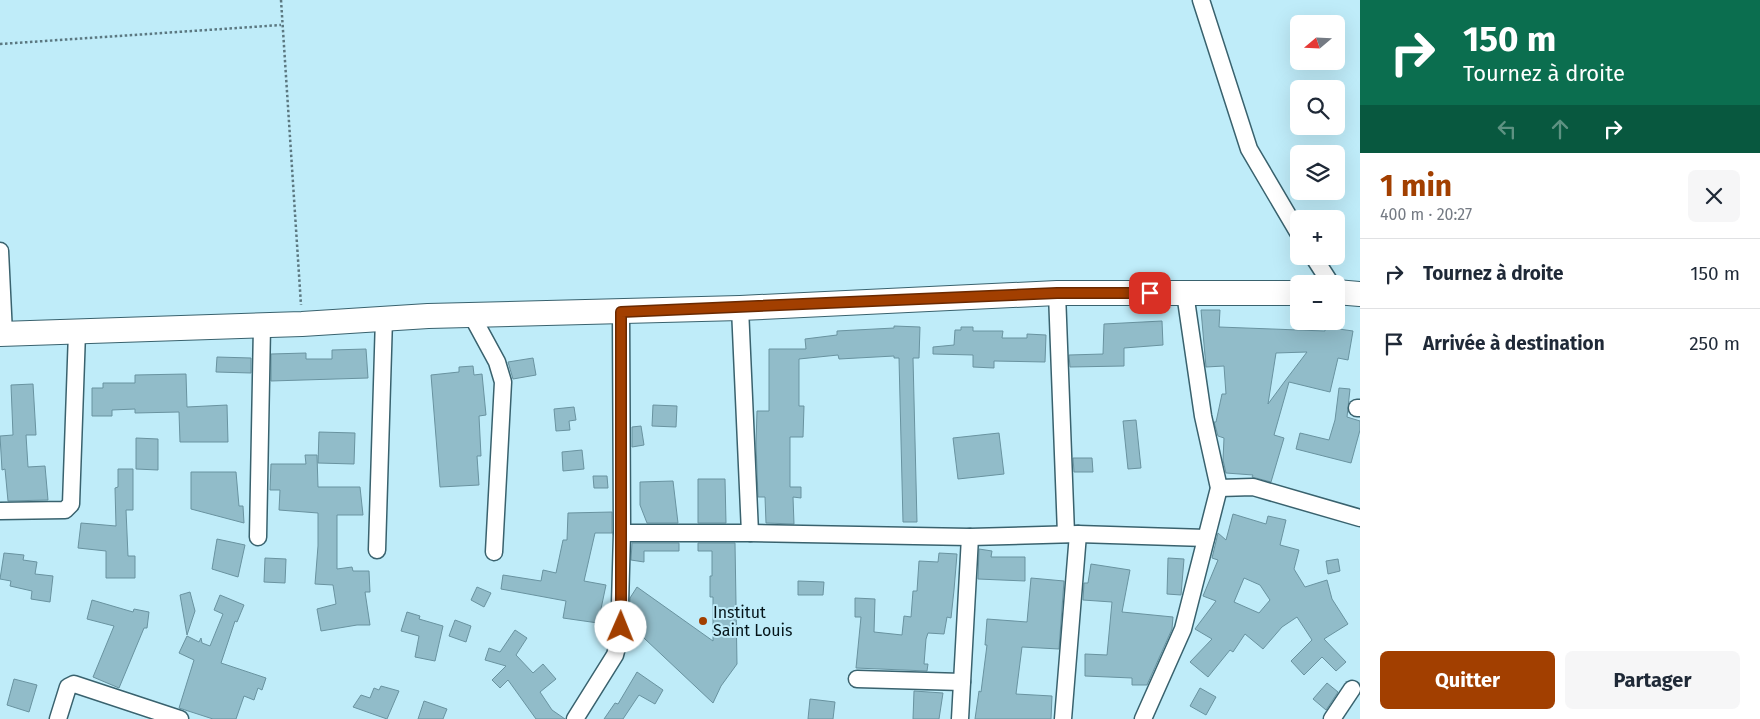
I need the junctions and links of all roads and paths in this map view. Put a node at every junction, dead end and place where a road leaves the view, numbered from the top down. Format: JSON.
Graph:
{"nodes":[{"id":1,"x":281,"y":0,"type":"edge"},
{"id":2,"x":1201,"y":0,"type":"edge"},
{"id":3,"x":281,"y":25,"type":"junction"},
{"id":4,"x":0,"y":44,"type":"edge"},
{"id":5,"x":1290,"y":219,"type":"edge"},
{"id":6,"x":0,"y":252,"type":"edge"},
{"id":7,"x":1057,"y":293,"type":"junction"},
{"id":8,"x":1184,"y":293,"type":"junction"},
{"id":9,"x":1290,"y":293,"type":"edge"},
{"id":10,"x":1345,"y":293,"type":"edge"},
{"id":11,"x":1360,"y":294,"type":"edge"},
{"id":12,"x":740,"y":308,"type":"junction"},
{"id":13,"x":621,"y":312,"type":"junction"},
{"id":14,"x":472,"y":316,"type":"junction"},
{"id":15,"x":384,"y":318,"type":"junction"},
{"id":16,"x":302,"y":324,"type":"junction"},
{"id":17,"x":262,"y":326,"type":"junction"},
{"id":18,"x":78,"y":332,"type":"junction"},
{"id":19,"x":2,"y":334,"type":"edge"},
{"id":20,"x":1219,"y":488,"type":"junction"},
{"id":21,"x":0,"y":512,"type":"edge"},
{"id":22,"x":1360,"y":518,"type":"edge"},
{"id":23,"x":622,"y":533,"type":"junction"},
{"id":24,"x":750,"y":533,"type":"junction"},
{"id":25,"x":1072,"y":534,"type":"junction"},
{"id":26,"x":258,"y":537,"type":"dead end"},
{"id":27,"x":970,"y":537,"type":"junction"},
{"id":28,"x":1206,"y":538,"type":"junction"},
{"id":29,"x":377,"y":550,"type":"dead end"},
{"id":30,"x":494,"y":552,"type":"dead end"},
{"id":31,"x":857,"y":679,"type":"dead end"},
{"id":32,"x":962,"y":682,"type":"junction"},
{"id":33,"x":1352,"y":689,"type":"dead end"},
{"id":34,"x":58,"y":719,"type":"edge"},
{"id":35,"x":180,"y":719,"type":"edge"},
{"id":36,"x":575,"y":719,"type":"edge"},
{"id":37,"x":960,"y":719,"type":"edge"},
{"id":38,"x":1063,"y":719,"type":"edge"},
{"id":39,"x":1143,"y":719,"type":"edge"},
{"id":40,"x":1332,"y":719,"type":"edge"}],
"edges":[{"from":1,"to":3,"type":"path"},
{"from":2,"to":5,"type":"street"},
{"from":3,"to":4,"type":"path"},
{"from":3,"to":16,"type":"path"},
{"from":6,"to":19,"type":"street"},
{"from":7,"to":8,"type":"main road"},
{"from":7,"to":12,"type":"main road"},
{"from":7,"to":25,"type":"street"},
{"from":8,"to":9,"type":"main road"},
{"from":8,"to":20,"type":"street"},
{"from":10,"to":11,"type":"main road"},
{"from":12,"to":13,"type":"main road"},
{"from":12,"to":24,"type":"street"},
{"from":13,"to":14,"type":"main road"},
{"from":13,"to":23,"type":"street"},
{"from":14,"to":15,"type":"main road"},
{"from":14,"to":30,"type":"street"},
{"from":15,"to":16,"type":"main road"},
{"from":15,"to":29,"type":"street"},
{"from":16,"to":17,"type":"main road"},
{"from":17,"to":18,"type":"main road"},
{"from":17,"to":26,"type":"street"},
{"from":18,"to":19,"type":"main road"},
{"from":18,"to":21,"type":"street"},
{"from":20,"to":22,"type":"street"},
{"from":20,"to":28,"type":"street"},
{"from":23,"to":24,"type":"street"},
{"from":23,"to":36,"type":"street"},
{"from":24,"to":27,"type":"street"},
{"from":25,"to":27,"type":"street"},
{"from":25,"to":28,"type":"street"},
{"from":25,"to":38,"type":"street"},
{"from":27,"to":32,"type":"street"},
{"from":28,"to":39,"type":"street"},
{"from":31,"to":32,"type":"street"},
{"from":32,"to":37,"type":"street"},
{"from":33,"to":40,"type":"street"},
{"from":34,"to":35,"type":"street"}]}
